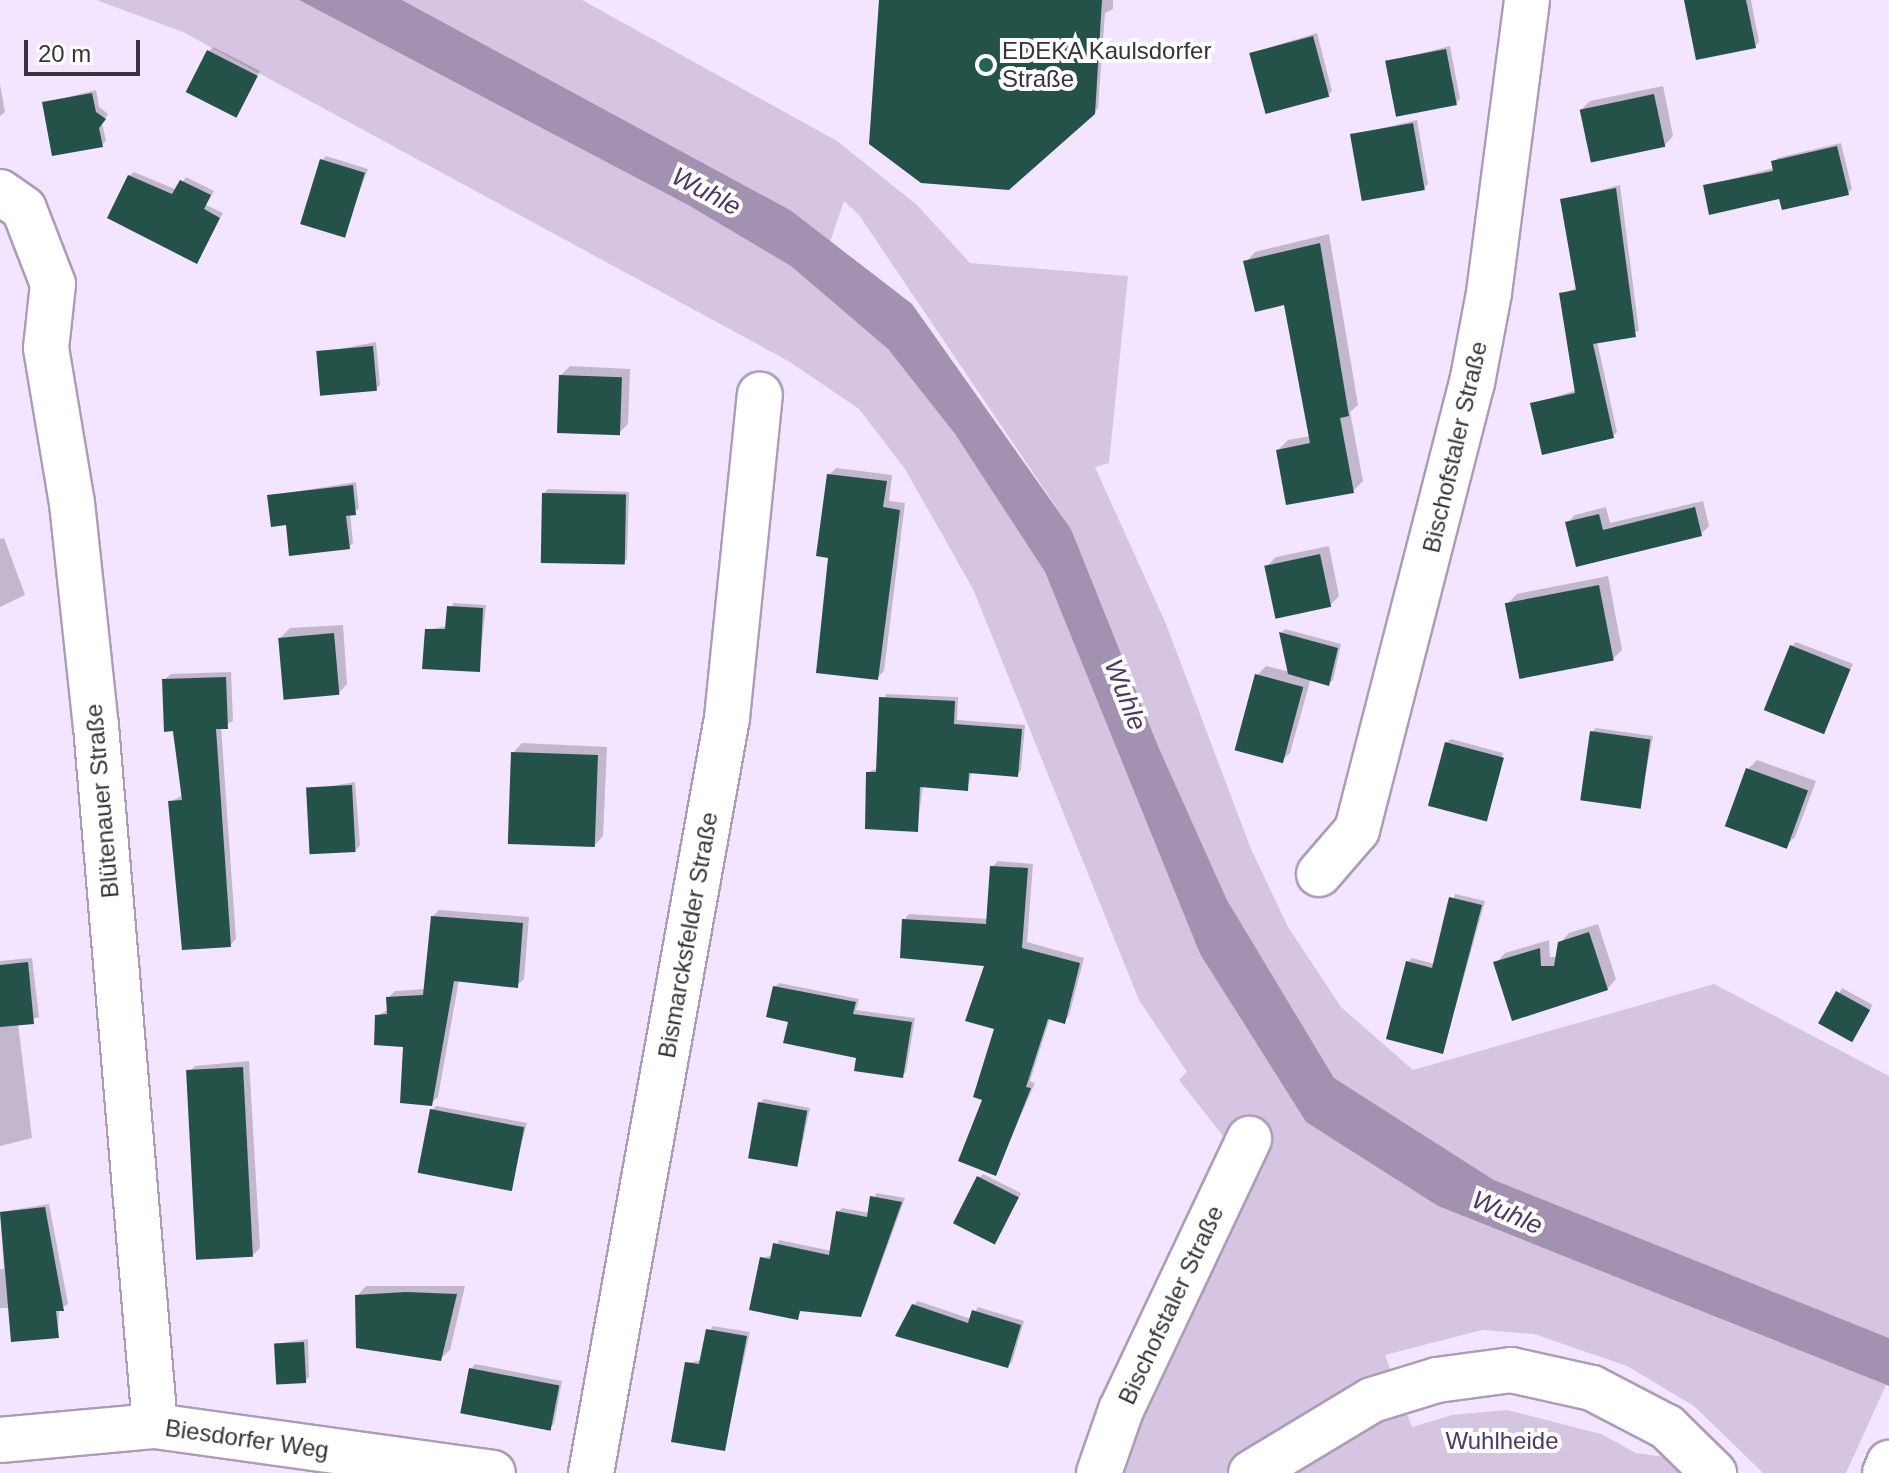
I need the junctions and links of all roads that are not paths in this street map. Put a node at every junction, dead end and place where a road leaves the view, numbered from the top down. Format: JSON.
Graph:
{"nodes":[{"id":1,"x":1527,"y":0,"type":"edge"},
{"id":2,"x":2,"y":192,"type":"edge"},
{"id":3,"x":760,"y":395,"type":"dead end"},
{"id":4,"x":1319,"y":874,"type":"dead end"},
{"id":5,"x":1249,"y":1139,"type":"dead end"},
{"id":6,"x":155,"y":1426,"type":"junction"},
{"id":7,"x":0,"y":1440,"type":"edge"},
{"id":8,"x":1889,"y":1463,"type":"edge"},
{"id":9,"x":446,"y":1470,"type":"edge"},
{"id":10,"x":493,"y":1473,"type":"edge"},
{"id":11,"x":591,"y":1473,"type":"edge"},
{"id":12,"x":1099,"y":1473,"type":"edge"},
{"id":13,"x":1251,"y":1473,"type":"edge"},
{"id":14,"x":1714,"y":1473,"type":"edge"},
{"id":15,"x":1885,"y":1473,"type":"edge"}],
"edges":[{"from":1,"to":4,"type":"street","name":"Bischofstaler Straße"},
{"from":2,"to":6,"type":"street","name":"Blütenauer Straße"},
{"from":3,"to":11,"type":"street","name":"Bismarcksfelder Straße"},
{"from":5,"to":12,"type":"street","name":"Bischofstaler Straße"},
{"from":6,"to":7,"type":"street","name":"Biesdorfer Weg"},
{"from":6,"to":9,"type":"street","name":"Biesdorfer Weg"},
{"from":8,"to":15,"type":"street"},
{"from":9,"to":10,"type":"street","name":"Biesdorfer Weg"},
{"from":13,"to":14,"type":"street"}]}
